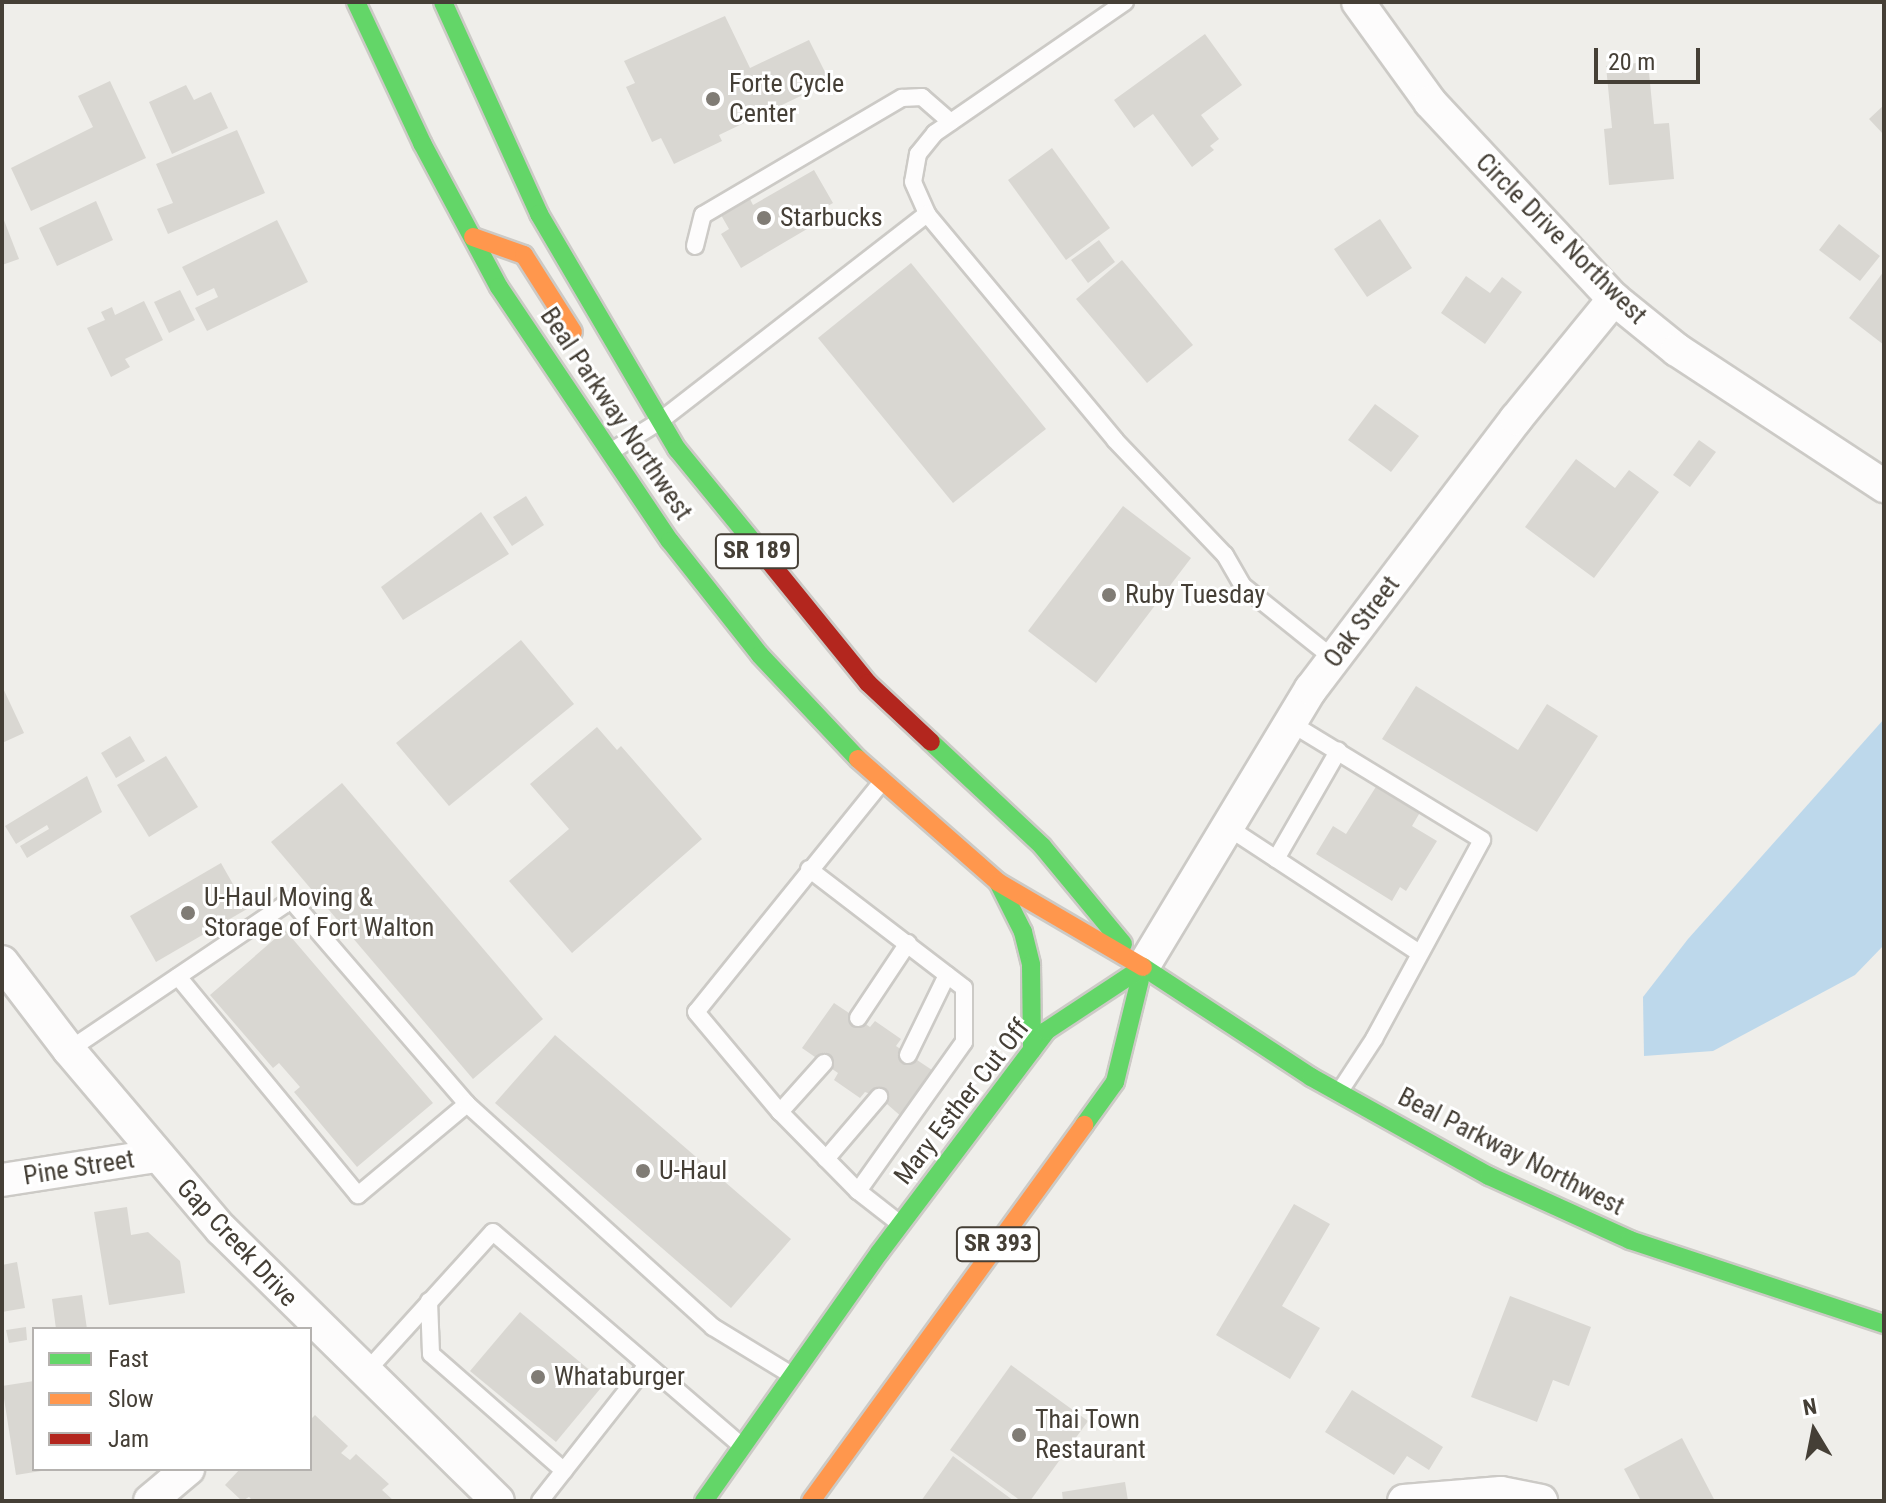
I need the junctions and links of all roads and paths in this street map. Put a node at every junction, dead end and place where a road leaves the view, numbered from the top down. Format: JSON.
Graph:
{"nodes":[{"id":1,"x":356,"y":2,"type":"edge"},
{"id":2,"x":443,"y":2,"type":"edge"},
{"id":3,"x":1125,"y":2,"type":"edge"},
{"id":4,"x":1358,"y":2,"type":"edge"},
{"id":5,"x":951,"y":122,"type":"junction"},
{"id":6,"x":927,"y":214,"type":"junction"},
{"id":7,"x":473,"y":237,"type":"junction"},
{"id":8,"x":695,"y":246,"type":"dead end"},
{"id":9,"x":1614,"y":299,"type":"junction"},
{"id":10,"x":580,"y":343,"type":"dead end"},
{"id":11,"x":615,"y":389,"type":"dead end"},
{"id":12,"x":660,"y":421,"type":"junction"},
{"id":13,"x":608,"y":453,"type":"junction"},
{"id":14,"x":1884,"y":486,"type":"edge"},
{"id":15,"x":1334,"y":659,"type":"junction"},
{"id":16,"x":1289,"y":722,"type":"junction"},
{"id":17,"x":1338,"y":751,"type":"junction"},
{"id":18,"x":883,"y":782,"type":"junction"},
{"id":19,"x":1226,"y":826,"type":"junction"},
{"id":20,"x":1276,"y":859,"type":"junction"},
{"id":21,"x":809,"y":869,"type":"junction"},
{"id":22,"x":998,"y":882,"type":"junction"},
{"id":23,"x":908,"y":943,"type":"junction"},
{"id":24,"x":1418,"y":952,"type":"junction"},
{"id":25,"x":2,"y":962,"type":"edge"},
{"id":26,"x":1143,"y":967,"type":"junction"},
{"id":27,"x":947,"y":975,"type":"junction"},
{"id":28,"x":178,"y":977,"type":"junction"},
{"id":29,"x":858,"y":1018,"type":"dead end"},
{"id":30,"x":69,"y":1050,"type":"junction"},
{"id":31,"x":1032,"y":1050,"type":"junction"},
{"id":32,"x":908,"y":1055,"type":"dead end"},
{"id":33,"x":824,"y":1063,"type":"dead end"},
{"id":34,"x":1339,"y":1092,"type":"junction"},
{"id":35,"x":879,"y":1097,"type":"dead end"},
{"id":36,"x":467,"y":1104,"type":"junction"},
{"id":37,"x":780,"y":1112,"type":"junction"},
{"id":38,"x":156,"y":1156,"type":"junction"},
{"id":39,"x":826,"y":1159,"type":"junction"},
{"id":40,"x":2,"y":1180,"type":"edge"},
{"id":41,"x":858,"y":1191,"type":"junction"},
{"id":42,"x":901,"y":1224,"type":"junction"},
{"id":43,"x":429,"y":1301,"type":"junction"},
{"id":44,"x":1884,"y":1324,"type":"edge"},
{"id":45,"x":308,"y":1327,"type":"edge"},
{"id":46,"x":316,"y":1336,"type":"edge"},
{"id":47,"x":647,"y":1365,"type":"junction"},
{"id":48,"x":365,"y":1373,"type":"junction"},
{"id":49,"x":792,"y":1376,"type":"junction"},
{"id":50,"x":742,"y":1446,"type":"junction"},
{"id":51,"x":186,"y":1471,"type":"edge"},
{"id":52,"x":564,"y":1471,"type":"junction"},
{"id":53,"x":150,"y":1501,"type":"edge"},
{"id":54,"x":498,"y":1501,"type":"edge"},
{"id":55,"x":540,"y":1501,"type":"edge"},
{"id":56,"x":704,"y":1501,"type":"edge"},
{"id":57,"x":811,"y":1501,"type":"edge"},
{"id":58,"x":1404,"y":1501,"type":"edge"},
{"id":59,"x":1541,"y":1501,"type":"edge"}],
"edges":[{"from":1,"to":7,"type":"main road","name":"Beal Parkway Northwest","number":"SR 189"},
{"from":2,"to":12,"type":"main road","name":"Beal Parkway Northwest","number":"SR 189"},
{"from":3,"to":5,"type":"lane"},
{"from":4,"to":9,"type":"street","name":"Circle Drive Northwest"},
{"from":5,"to":6,"type":"lane"},
{"from":5,"to":8,"type":"lane"},
{"from":6,"to":12,"type":"lane"},
{"from":6,"to":15,"type":"lane"},
{"from":7,"to":10,"type":"main road"},
{"from":7,"to":13,"type":"main road","name":"Beal Parkway Northwest","number":"SR 189"},
{"from":9,"to":14,"type":"street","name":"Circle Drive Northwest"},
{"from":9,"to":15,"type":"street","name":"Oak Street"},
{"from":11,"to":12,"type":"main road"},
{"from":12,"to":13,"type":"lane"},
{"from":12,"to":26,"type":"main road","name":"Beal Parkway Northwest","number":"SR 189"},
{"from":13,"to":18,"type":"main road","name":"Beal Parkway Northwest","number":"SR 189"},
{"from":15,"to":16,"type":"street","name":"Oak Street"},
{"from":16,"to":17,"type":"lane"},
{"from":16,"to":19,"type":"street","name":"Oak Street"},
{"from":17,"to":20,"type":"lane"},
{"from":17,"to":24,"type":"lane"},
{"from":18,"to":21,"type":"lane"},
{"from":18,"to":22,"type":"main road","name":"Beal Parkway Northwest","number":"SR 189"},
{"from":19,"to":20,"type":"lane"},
{"from":19,"to":26,"type":"street","name":"Oak Street"},
{"from":20,"to":24,"type":"lane"},
{"from":21,"to":23,"type":"lane"},
{"from":21,"to":37,"type":"lane"},
{"from":22,"to":26,"type":"main road","name":"Beal Parkway Northwest","number":"SR 189"},
{"from":22,"to":31,"type":"main road"},
{"from":23,"to":27,"type":"lane"},
{"from":23,"to":29,"type":"lane"},
{"from":24,"to":34,"type":"lane"},
{"from":25,"to":30,"type":"street","name":"Gap Creek Drive"},
{"from":26,"to":31,"type":"main road","name":"Mary Esther Cut Off"},
{"from":26,"to":34,"type":"main road","name":"Beal Parkway Northwest","number":"SR 189"},
{"from":26,"to":57,"type":"main road","number":"SR 393"},
{"from":27,"to":32,"type":"lane"},
{"from":27,"to":41,"type":"lane"},
{"from":28,"to":30,"type":"lane"},
{"from":28,"to":36,"type":"lane"},
{"from":28,"to":36,"type":"lane"},
{"from":30,"to":38,"type":"street","name":"Gap Creek Drive"},
{"from":31,"to":42,"type":"main road","name":"Mary Esther Cut Off"},
{"from":33,"to":37,"type":"lane"},
{"from":34,"to":44,"type":"main road","name":"Beal Parkway Northwest","number":"SR 189"},
{"from":35,"to":39,"type":"lane"},
{"from":36,"to":49,"type":"lane"},
{"from":37,"to":39,"type":"lane"},
{"from":38,"to":40,"type":"street","name":"Pine Street"},
{"from":38,"to":45,"type":"street","name":"Gap Creek Drive"},
{"from":39,"to":41,"type":"lane"},
{"from":41,"to":42,"type":"lane"},
{"from":42,"to":49,"type":"main road","name":"Mary Esther Cut Off"},
{"from":43,"to":47,"type":"lane"},
{"from":43,"to":48,"type":"lane"},
{"from":43,"to":52,"type":"lane"},
{"from":46,"to":48,"type":"street","name":"Gap Creek Drive"},
{"from":47,"to":50,"type":"lane"},
{"from":47,"to":52,"type":"lane"},
{"from":48,"to":54,"type":"street","name":"Gap Creek Drive"},
{"from":49,"to":50,"type":"main road","name":"Mary Esther Cut Off"},
{"from":50,"to":56,"type":"main road","name":"Mary Esther Cut Off"},
{"from":51,"to":53,"type":"street"},
{"from":52,"to":55,"type":"lane"},
{"from":58,"to":59,"type":"street"}]}
